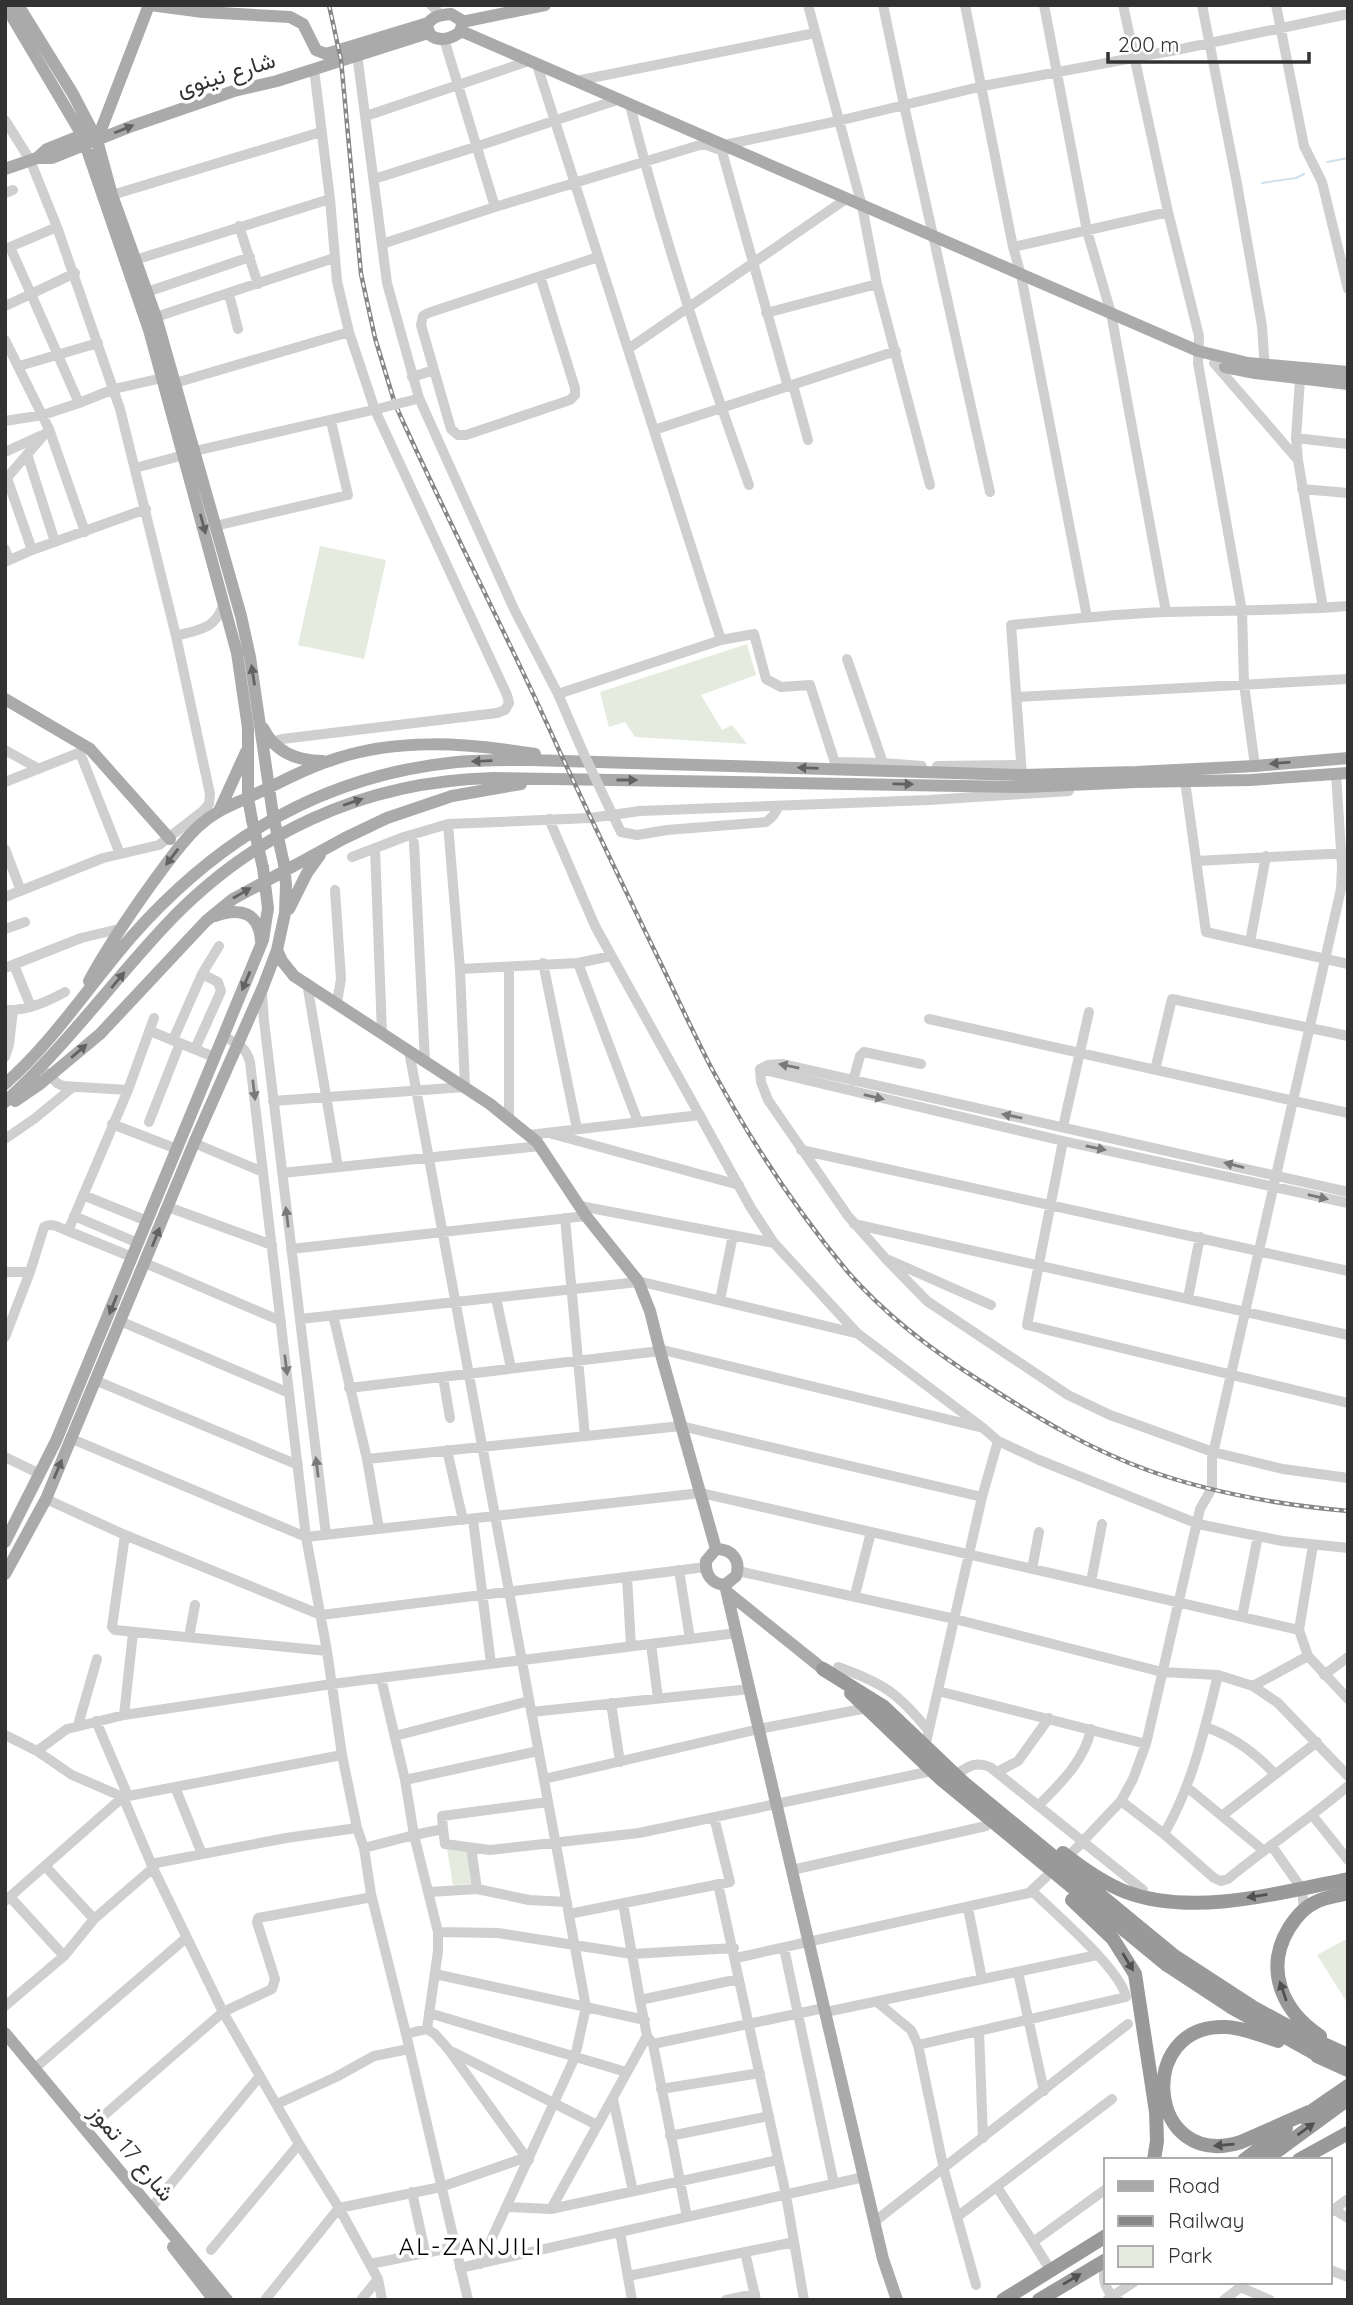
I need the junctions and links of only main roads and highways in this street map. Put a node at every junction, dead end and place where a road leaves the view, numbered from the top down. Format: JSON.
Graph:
{"nodes":[{"id":1,"x":149,"y":5,"type":"edge"},
{"id":2,"x":545,"y":5,"type":"edge"},
{"id":3,"x":174,"y":7,"type":"edge"},
{"id":4,"x":526,"y":7,"type":"edge"},
{"id":5,"x":9,"y":9,"type":"edge"},
{"id":6,"x":461,"y":27,"type":"junction"},
{"id":7,"x":428,"y":28,"type":"junction"},
{"id":8,"x":135,"y":38,"type":"junction"},
{"id":9,"x":314,"y":46,"type":"junction"},
{"id":10,"x":52,"y":71,"type":"junction"},
{"id":11,"x":267,"y":82,"type":"junction"},
{"id":12,"x":73,"y":117,"type":"junction"},
{"id":13,"x":89,"y":138,"type":"junction"},
{"id":14,"x":61,"y":143,"type":"junction"},
{"id":15,"x":34,"y":159,"type":"junction"},
{"id":16,"x":5,"y":169,"type":"edge"},
{"id":17,"x":1198,"y":351,"type":"junction"},
{"id":18,"x":1265,"y":369,"type":"junction"},
{"id":19,"x":1348,"y":372,"type":"edge"},
{"id":20,"x":1348,"y":384,"type":"edge"},
{"id":21,"x":189,"y":453,"type":"junction"},
{"id":22,"x":230,"y":602,"type":"junction"},
{"id":23,"x":5,"y":699,"type":"edge"},
{"id":24,"x":260,"y":721,"type":"junction"},
{"id":25,"x":249,"y":743,"type":"junction"},
{"id":26,"x":582,"y":757,"type":"junction"},
{"id":27,"x":1348,"y":758,"type":"edge"},
{"id":28,"x":330,"y":760,"type":"junction"},
{"id":29,"x":1342,"y":774,"type":"edge"},
{"id":30,"x":564,"y":779,"type":"junction"},
{"id":31,"x":268,"y":786,"type":"junction"},
{"id":32,"x":249,"y":797,"type":"junction"},
{"id":33,"x":211,"y":813,"type":"junction"},
{"id":34,"x":273,"y":814,"type":"junction"},
{"id":35,"x":170,"y":839,"type":"road end"},
{"id":36,"x":327,"y":848,"type":"junction"},
{"id":37,"x":272,"y":868,"type":"junction"},
{"id":38,"x":208,"y":919,"type":"junction"},
{"id":39,"x":283,"y":922,"type":"junction"},
{"id":40,"x":261,"y":945,"type":"junction"},
{"id":41,"x":276,"y":950,"type":"junction"},
{"id":42,"x":294,"y":976,"type":"junction"},
{"id":43,"x":264,"y":984,"type":"junction"},
{"id":44,"x":75,"y":1006,"type":"junction"},
{"id":45,"x":46,"y":1072,"type":"junction"},
{"id":46,"x":8,"y":1077,"type":"edge"},
{"id":47,"x":5,"y":1104,"type":"edge"},
{"id":48,"x":5,"y":1542,"type":"edge"},
{"id":49,"x":716,"y":1549,"type":"junction"},
{"id":50,"x":7,"y":1567,"type":"edge"},
{"id":51,"x":726,"y":1588,"type":"junction"},
{"id":52,"x":823,"y":1669,"type":"junction"},
{"id":53,"x":944,"y":1773,"type":"junction"},
{"id":54,"x":1064,"y":1872,"type":"junction"},
{"id":55,"x":1348,"y":1879,"type":"edge"},
{"id":56,"x":1348,"y":1893,"type":"edge"},
{"id":57,"x":5,"y":2033,"type":"edge"},
{"id":58,"x":5,"y":2045,"type":"edge"},
{"id":59,"x":1348,"y":2054,"type":"edge"},
{"id":60,"x":1325,"y":2059,"type":"junction"},
{"id":61,"x":1348,"y":2070,"type":"edge"},
{"id":62,"x":1345,"y":2092,"type":"edge"},
{"id":63,"x":1310,"y":2112,"type":"junction"},
{"id":64,"x":1348,"y":2133,"type":"edge"},
{"id":65,"x":1154,"y":2158,"type":"edge"},
{"id":66,"x":1247,"y":2158,"type":"edge"},
{"id":67,"x":1267,"y":2158,"type":"edge"},
{"id":68,"x":1303,"y":2158,"type":"edge"},
{"id":69,"x":1104,"y":2233,"type":"edge"},
{"id":70,"x":1104,"y":2237,"type":"edge"},
{"id":71,"x":1090,"y":2245,"type":"junction"},
{"id":72,"x":883,"y":2259,"type":"junction"},
{"id":73,"x":1104,"y":2263,"type":"edge"},
{"id":74,"x":210,"y":2297,"type":"edge"},
{"id":75,"x":227,"y":2300,"type":"edge"},
{"id":76,"x":888,"y":2300,"type":"edge"},
{"id":77,"x":897,"y":2300,"type":"edge"},
{"id":78,"x":1003,"y":2300,"type":"edge"},
{"id":79,"x":1039,"y":2300,"type":"edge"}],
"edges":[{"from":1,"to":3,"type":"main road"},
{"from":1,"to":8,"type":"main road"},
{"from":2,"to":4,"type":"main road"},
{"from":3,"to":8,"type":"main road"},
{"from":3,"to":9,"type":"main road"},
{"from":4,"to":6,"type":"main road"},
{"from":5,"to":10,"type":"main road"},
{"from":6,"to":7,"type":"main road"},
{"from":6,"to":7,"type":"main road"},
{"from":6,"to":17,"type":"main road"},
{"from":7,"to":9,"type":"main road"},
{"from":7,"to":11,"type":"main road","name":"شارع نينوى"},
{"from":8,"to":13,"type":"main road"},
{"from":9,"to":11,"type":"main road"},
{"from":10,"to":12,"type":"main road"},
{"from":10,"to":13,"type":"main road"},
{"from":13,"to":11,"type":"main road","name":"شارع نينوى","one_way":true},
{"from":12,"to":13,"type":"main road"},
{"from":12,"to":14,"type":"main road"},
{"from":13,"to":14,"type":"main road","name":"شارع نينوى"},
{"from":13,"to":15,"type":"main road","name":"شارع نينوى"},
{"from":13,"to":21,"type":"main road"},
{"from":13,"to":21,"type":"main road"},
{"from":14,"to":15,"type":"main road","name":"شارع نينوى"},
{"from":15,"to":16,"type":"main road","name":"شارع نينوى"},
{"from":17,"to":18,"type":"main road"},
{"from":17,"to":18,"type":"main road"},
{"from":18,"to":19,"type":"main road"},
{"from":18,"to":20,"type":"main road"},
{"from":21,"to":22,"type":"main road","one_way":true},
{"from":21,"to":22,"type":"main road"},
{"from":24,"to":22,"type":"main road","one_way":true},
{"from":22,"to":25,"type":"main road"},
{"from":23,"to":35,"type":"main road"},
{"from":24,"to":28,"type":"main road"},
{"from":24,"to":31,"type":"main road"},
{"from":25,"to":32,"type":"main road"},
{"from":25,"to":33,"type":"main road"},
{"from":27,"to":26,"type":"main road","one_way":true},
{"from":26,"to":28,"type":"main road"},
{"from":26,"to":44,"type":"main road","one_way":true},
{"from":28,"to":31,"type":"main road"},
{"from":30,"to":29,"type":"main road","one_way":true},
{"from":30,"to":36,"type":"main road"},
{"from":45,"to":30,"type":"main road","one_way":true},
{"from":31,"to":32,"type":"main road"},
{"from":31,"to":34,"type":"main road"},
{"from":32,"to":33,"type":"main road"},
{"from":32,"to":34,"type":"main road"},
{"from":32,"to":37,"type":"main road","bridge":true},
{"from":33,"to":44,"type":"main road","one_way":true},
{"from":34,"to":37,"type":"main road","bridge":true},
{"from":36,"to":37,"type":"main road"},
{"from":36,"to":39,"type":"main road"},
{"from":38,"to":37,"type":"main road","one_way":true},
{"from":37,"to":39,"type":"main road"},
{"from":37,"to":40,"type":"main road"},
{"from":38,"to":40,"type":"main road"},
{"from":45,"to":38,"type":"main road","one_way":true},
{"from":39,"to":41,"type":"main road"},
{"from":40,"to":48,"type":"main road","one_way":true},
{"from":41,"to":42,"type":"main road"},
{"from":41,"to":43,"type":"main road"},
{"from":42,"to":43,"type":"main road"},
{"from":42,"to":49,"type":"main road"},
{"from":50,"to":43,"type":"main road","one_way":true},
{"from":44,"to":46,"type":"main road"},
{"from":45,"to":47,"type":"main road"},
{"from":49,"to":51,"type":"main road"},
{"from":49,"to":51,"type":"main road"},
{"from":51,"to":52,"type":"main road"},
{"from":51,"to":72,"type":"main road"},
{"from":52,"to":53,"type":"highway"},
{"from":52,"to":53,"type":"highway"},
{"from":53,"to":54,"type":"highway"},
{"from":53,"to":54,"type":"highway"},
{"from":55,"to":54,"type":"highway","one_way":true},
{"from":54,"to":59,"type":"highway"},
{"from":54,"to":60,"type":"highway"},
{"from":54,"to":65,"type":"highway","one_way":true},
{"from":59,"to":56,"type":"highway","one_way":true},
{"from":57,"to":75,"type":"main road","name":"شارع 17 تموز"},
{"from":58,"to":74,"type":"main road","name":"شارع 17 تموز"},
{"from":60,"to":61,"type":"highway"},
{"from":63,"to":60,"type":"highway","one_way":true},
{"from":62,"to":63,"type":"highway"},
{"from":67,"to":62,"type":"highway","one_way":true},
{"from":63,"to":66,"type":"highway"},
{"from":64,"to":68,"type":"highway"},
{"from":69,"to":71,"type":"highway"},
{"from":70,"to":71,"type":"highway"},
{"from":71,"to":78,"type":"highway"},
{"from":72,"to":76,"type":"main road"},
{"from":72,"to":77,"type":"main road"},
{"from":79,"to":73,"type":"highway","one_way":true}]}
